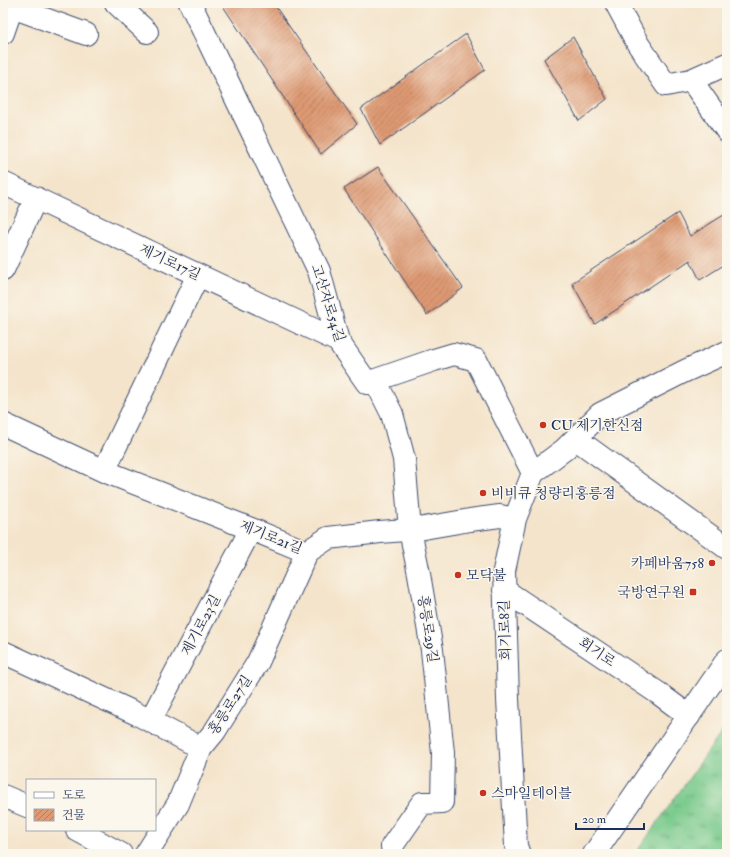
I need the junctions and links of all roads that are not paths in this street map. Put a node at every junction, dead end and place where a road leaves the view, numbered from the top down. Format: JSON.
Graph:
{"nodes":[{"id":1,"x":116,"y":3,"type":"edge"},
{"id":2,"x":190,"y":3,"type":"edge"},
{"id":3,"x":616,"y":3,"type":"edge"},
{"id":4,"x":147,"y":32,"type":"dead end"},
{"id":5,"x":3,"y":33,"type":"edge"},
{"id":6,"x":86,"y":34,"type":"dead end"},
{"id":7,"x":727,"y":64,"type":"edge"},
{"id":8,"x":691,"y":80,"type":"junction"},
{"id":9,"x":727,"y":131,"type":"edge"},
{"id":10,"x":3,"y":183,"type":"edge"},
{"id":11,"x":36,"y":198,"type":"junction"},
{"id":12,"x":3,"y":270,"type":"edge"},
{"id":13,"x":198,"y":275,"type":"junction"},
{"id":14,"x":338,"y":341,"type":"junction"},
{"id":15,"x":727,"y":352,"type":"edge"},
{"id":16,"x":375,"y":380,"type":"junction"},
{"id":17,"x":3,"y":424,"type":"edge"},
{"id":18,"x":576,"y":439,"type":"junction"},
{"id":19,"x":104,"y":471,"type":"junction"},
{"id":20,"x":533,"y":473,"type":"junction"},
{"id":21,"x":515,"y":519,"type":"junction"},
{"id":22,"x":252,"y":529,"type":"junction"},
{"id":23,"x":410,"y":530,"type":"junction"},
{"id":24,"x":727,"y":548,"type":"edge"},
{"id":25,"x":307,"y":552,"type":"junction"},
{"id":26,"x":504,"y":590,"type":"junction"},
{"id":27,"x":3,"y":652,"type":"edge"},
{"id":28,"x":727,"y":660,"type":"edge"},
{"id":29,"x":689,"y":716,"type":"junction"},
{"id":30,"x":150,"y":721,"type":"junction"},
{"id":31,"x":201,"y":748,"type":"junction"},
{"id":32,"x":3,"y":796,"type":"edge"},
{"id":33,"x":26,"y":806,"type":"edge"},
{"id":34,"x":79,"y":831,"type":"edge"},
{"id":35,"x":120,"y":854,"type":"edge"},
{"id":36,"x":146,"y":854,"type":"edge"},
{"id":37,"x":393,"y":854,"type":"edge"},
{"id":38,"x":519,"y":854,"type":"edge"},
{"id":39,"x":594,"y":854,"type":"edge"}],
"edges":[{"from":1,"to":4,"type":"street"},
{"from":2,"to":14,"type":"street","name":"고산자로54길"},
{"from":3,"to":8,"type":"street"},
{"from":5,"to":6,"type":"street"},
{"from":7,"to":8,"type":"street"},
{"from":8,"to":9,"type":"street"},
{"from":10,"to":11,"type":"street","name":"제기로17길"},
{"from":11,"to":12,"type":"street"},
{"from":11,"to":13,"type":"street","name":"제기로17길"},
{"from":13,"to":14,"type":"street","name":"제기로17길"},
{"from":13,"to":19,"type":"street"},
{"from":14,"to":16,"type":"street","name":"고산자로54길"},
{"from":15,"to":18,"type":"street"},
{"from":16,"to":20,"type":"street"},
{"from":16,"to":23,"type":"street","name":"홍릉로29길"},
{"from":17,"to":19,"type":"street","name":"제기로21길"},
{"from":18,"to":20,"type":"street"},
{"from":18,"to":24,"type":"street"},
{"from":19,"to":22,"type":"street","name":"제기로21길"},
{"from":20,"to":21,"type":"street","name":"회기로8길"},
{"from":21,"to":23,"type":"street","name":"제기로21길"},
{"from":21,"to":26,"type":"street","name":"회기로8길"},
{"from":22,"to":25,"type":"street","name":"제기로21길"},
{"from":22,"to":30,"type":"street","name":"제기로23길"},
{"from":23,"to":25,"type":"street","name":"제기로21길"},
{"from":23,"to":37,"type":"street","name":"홍릉로29길"},
{"from":25,"to":31,"type":"street","name":"홍릉로27길"},
{"from":26,"to":29,"type":"street","name":"회기로"},
{"from":26,"to":38,"type":"street","name":"회기로8길"},
{"from":27,"to":30,"type":"street"},
{"from":28,"to":29,"type":"street"},
{"from":29,"to":39,"type":"street"},
{"from":30,"to":31,"type":"street"},
{"from":31,"to":36,"type":"street","name":"홍릉로27길"},
{"from":32,"to":33,"type":"street"},
{"from":34,"to":35,"type":"street"}]}
